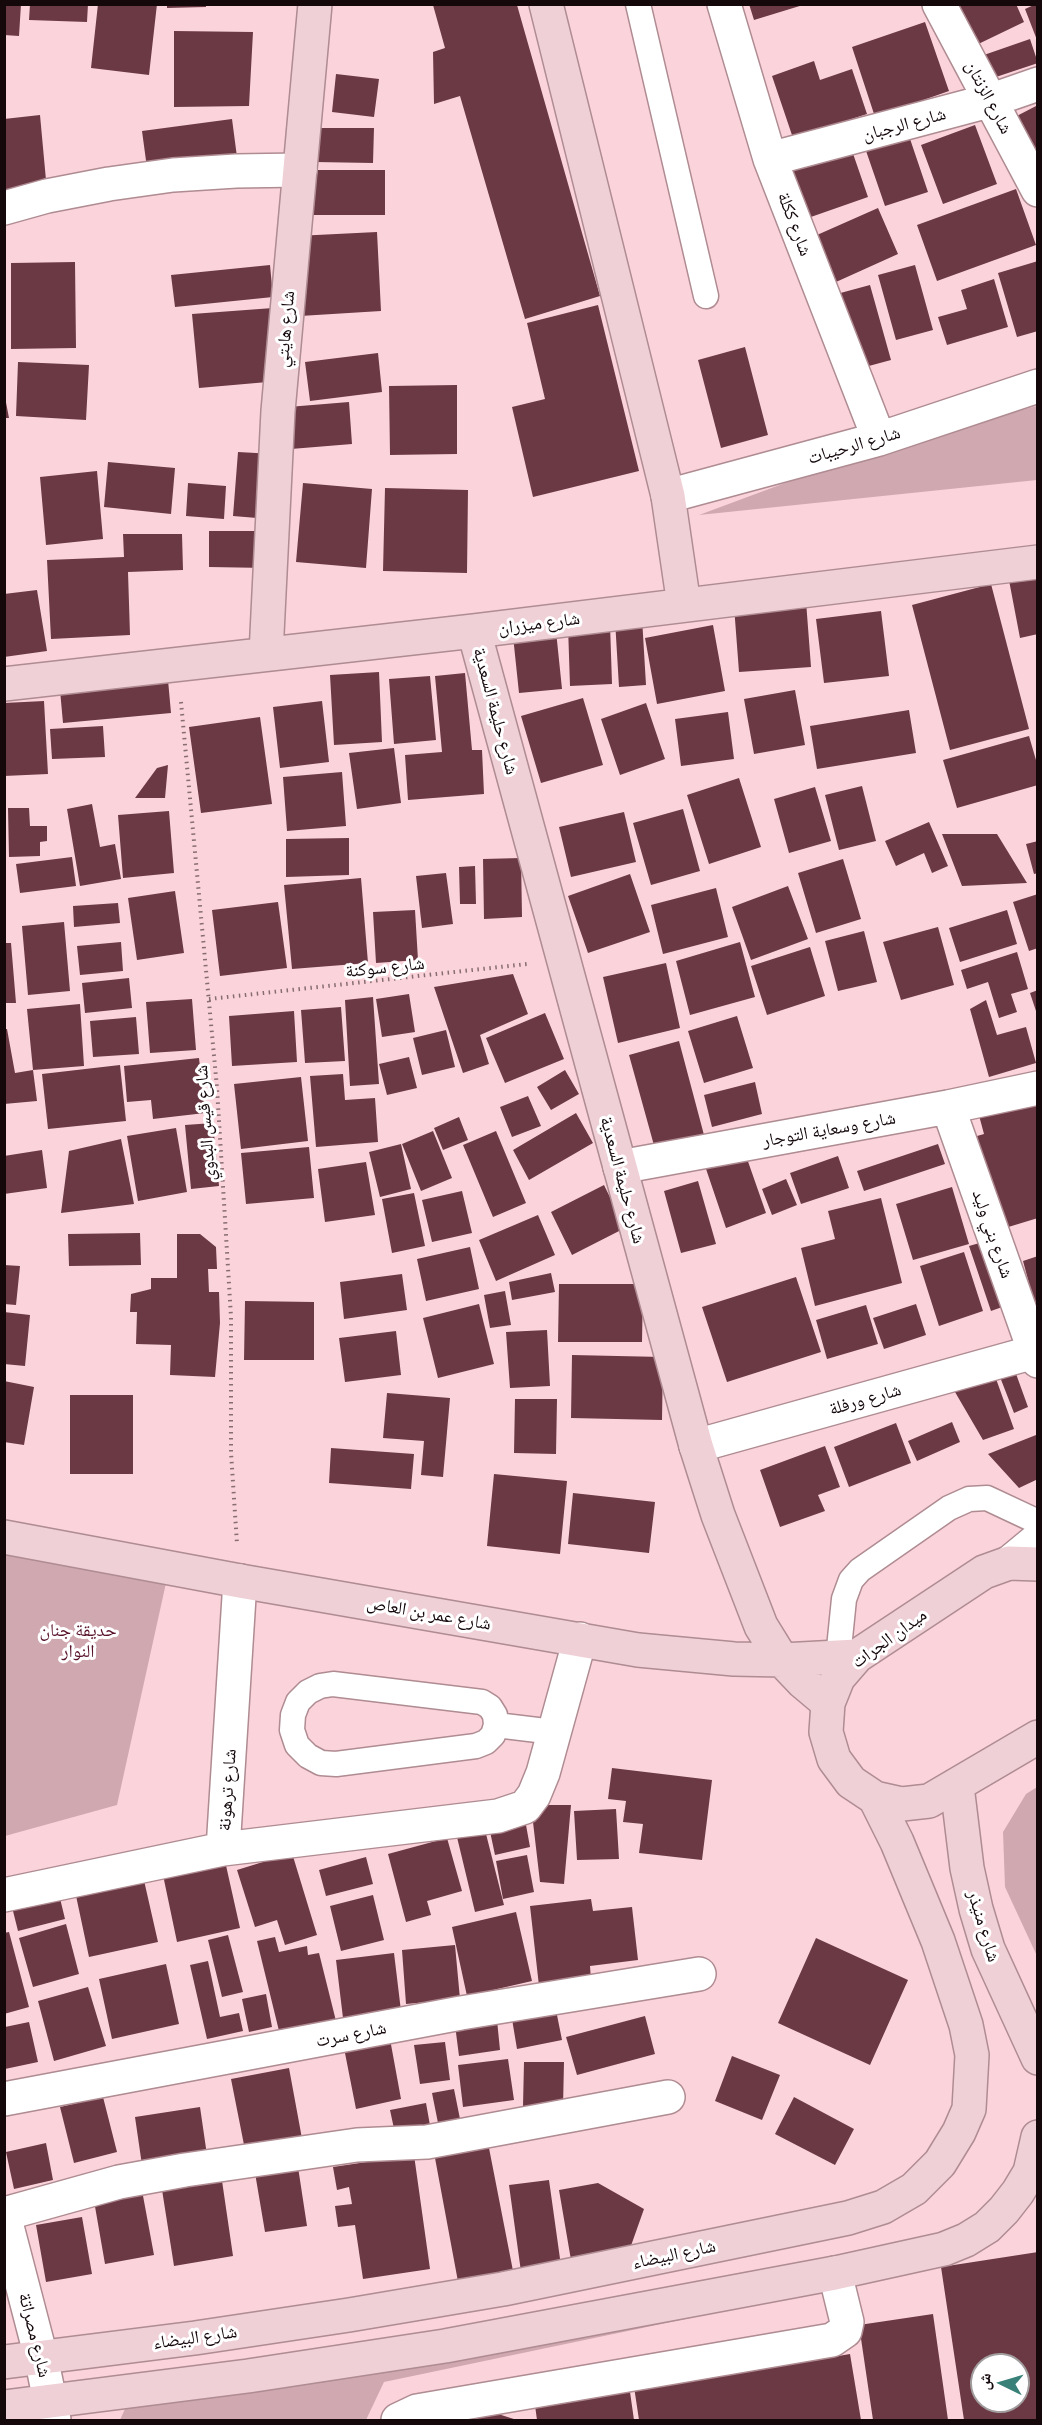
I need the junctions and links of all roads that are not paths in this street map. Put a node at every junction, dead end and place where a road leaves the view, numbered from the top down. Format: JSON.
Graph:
{"nodes":[{"id":1,"x":315,"y":4,"type":"edge"},
{"id":2,"x":546,"y":4,"type":"edge"},
{"id":3,"x":638,"y":4,"type":"edge"},
{"id":4,"x":724,"y":4,"type":"edge"},
{"id":5,"x":939,"y":4,"type":"edge"},
{"id":6,"x":1038,"y":84,"type":"edge"},
{"id":7,"x":992,"y":100,"type":"junction"},
{"id":8,"x":770,"y":159,"type":"junction"},
{"id":9,"x":300,"y":170,"type":"junction"},
{"id":10,"x":1038,"y":190,"type":"edge"},
{"id":11,"x":4,"y":208,"type":"edge"},
{"id":12,"x":706,"y":296,"type":"dead end"},
{"id":13,"x":1038,"y":386,"type":"edge"},
{"id":14,"x":879,"y":439,"type":"junction"},
{"id":15,"x":668,"y":496,"type":"junction"},
{"id":16,"x":1038,"y":562,"type":"edge"},
{"id":17,"x":684,"y":605,"type":"junction"},
{"id":18,"x":474,"y":631,"type":"junction"},
{"id":19,"x":266,"y":654,"type":"junction"},
{"id":20,"x":4,"y":684,"type":"edge"},
{"id":21,"x":1038,"y":1088,"type":"edge"},
{"id":22,"x":948,"y":1107,"type":"junction"},
{"id":23,"x":620,"y":1167,"type":"junction"},
{"id":24,"x":1036,"y":1356,"type":"edge"},
{"id":25,"x":696,"y":1446,"type":"junction"},
{"id":26,"x":1038,"y":1522,"type":"edge"},
{"id":27,"x":4,"y":1537,"type":"edge"},
{"id":28,"x":1038,"y":1539,"type":"edge"},
{"id":29,"x":1023,"y":1564,"type":"edge"},
{"id":30,"x":240,"y":1581,"type":"junction"},
{"id":31,"x":580,"y":1640,"type":"junction"},
{"id":32,"x":847,"y":1657,"type":"junction"},
{"id":33,"x":782,"y":1659,"type":"junction"},
{"id":34,"x":828,"y":1703,"type":"junction"},
{"id":35,"x":496,"y":1725,"type":"junction"},
{"id":36,"x":554,"y":1732,"type":"junction"},
{"id":37,"x":1038,"y":1737,"type":"edge"},
{"id":38,"x":957,"y":1785,"type":"junction"},
{"id":39,"x":875,"y":1798,"type":"junction"},
{"id":40,"x":223,"y":1849,"type":"junction"},
{"id":41,"x":4,"y":1895,"type":"edge"},
{"id":42,"x":699,"y":1974,"type":"dead end"},
{"id":43,"x":1038,"y":2058,"type":"edge"},
{"id":44,"x":668,"y":2097,"type":"dead end"},
{"id":45,"x":4,"y":2099,"type":"edge"},
{"id":46,"x":1038,"y":2136,"type":"edge"},
{"id":47,"x":4,"y":2215,"type":"edge"},
{"id":48,"x":835,"y":2273,"type":"junction"},
{"id":49,"x":40,"y":2357,"type":"junction"},
{"id":50,"x":4,"y":2362,"type":"edge"},
{"id":51,"x":4,"y":2407,"type":"edge"},
{"id":52,"x":52,"y":2411,"type":"edge"},
{"id":53,"x":398,"y":2421,"type":"edge"}],
"edges":[{"from":1,"to":9,"type":"street","name":"شارع هايتي"},
{"from":2,"to":15,"type":"street"},
{"from":3,"to":12,"type":"lane"},
{"from":4,"to":8,"type":"street","name":"شارع ككلة"},
{"from":5,"to":7,"type":"street","name":"شارع الزنتان"},
{"from":6,"to":7,"type":"street","name":"شارع الرجبان"},
{"from":7,"to":8,"type":"street","name":"شارع الرجبان"},
{"from":7,"to":10,"type":"street","name":"شارع الزنتان"},
{"from":8,"to":14,"type":"street","name":"شارع ككلة"},
{"from":9,"to":11,"type":"street"},
{"from":9,"to":19,"type":"street","name":"شارع هايتي"},
{"from":13,"to":14,"type":"street","name":"شارع الرحيبات"},
{"from":14,"to":15,"type":"street","name":"شارع الرحيبات"},
{"from":15,"to":17,"type":"street"},
{"from":16,"to":17,"type":"street","name":"شارع ميزران"},
{"from":17,"to":18,"type":"street","name":"شارع ميزران"},
{"from":18,"to":19,"type":"street","name":"شارع ميزران"},
{"from":18,"to":23,"type":"street","name":"شارع حليمة السعدية"},
{"from":19,"to":20,"type":"street","name":"شارع ميزران"},
{"from":21,"to":22,"type":"street","name":"شارع وسعاية التوجار"},
{"from":22,"to":23,"type":"street","name":"شارع وسعاية التوجار"},
{"from":22,"to":24,"type":"street","name":"شارع بني وليد"},
{"from":23,"to":25,"type":"street","name":"شارع حليمة السعدية"},
{"from":24,"to":25,"type":"street","name":"شارع ورفلة"},
{"from":25,"to":33,"type":"street","name":"شارع حليمة السعدية"},
{"from":26,"to":32,"type":"lane"},
{"from":27,"to":30,"type":"street","name":"شارع عمر بن العاص"},
{"from":28,"to":29,"type":"street"},
{"from":29,"to":32,"type":"street","name":"ميدان الجرات"},
{"from":30,"to":31,"type":"street","name":"شارع عمر بن العاص"},
{"from":30,"to":40,"type":"street","name":"شارع ترهونة"},
{"from":31,"to":33,"type":"street","name":"شارع عمر بن العاص"},
{"from":31,"to":36,"type":"street"},
{"from":32,"to":33,"type":"street","name":"شارع عمر بن العاص"},
{"from":32,"to":34,"type":"street","name":"ميدان الجرات"},
{"from":33,"to":34,"type":"street","name":"شارع حليمة السعدية"},
{"from":34,"to":39,"type":"street","name":"ميدان الجرات"},
{"from":35,"to":35,"type":"lane"},
{"from":35,"to":36,"type":"lane"},
{"from":36,"to":40,"type":"street"},
{"from":37,"to":38,"type":"street","name":"ميدان الجرات"},
{"from":38,"to":39,"type":"street","name":"ميدان الجرات"},
{"from":38,"to":43,"type":"street","name":"شارع منيذر"},
{"from":39,"to":49,"type":"street","name":"شارع البيضاء"},
{"from":40,"to":41,"type":"street","name":"شارع ترهونة"},
{"from":42,"to":45,"type":"street","name":"شارع سرت"},
{"from":44,"to":47,"type":"street"},
{"from":46,"to":48,"type":"street"},
{"from":47,"to":49,"type":"street","name":"شارع مصراتة"},
{"from":48,"to":52,"type":"street"},
{"from":48,"to":53,"type":"street"},
{"from":49,"to":50,"type":"street","name":"شارع البيضاء"},
{"from":49,"to":52,"type":"street","name":"شارع مصراتة"},
{"from":51,"to":52,"type":"street"}]}
